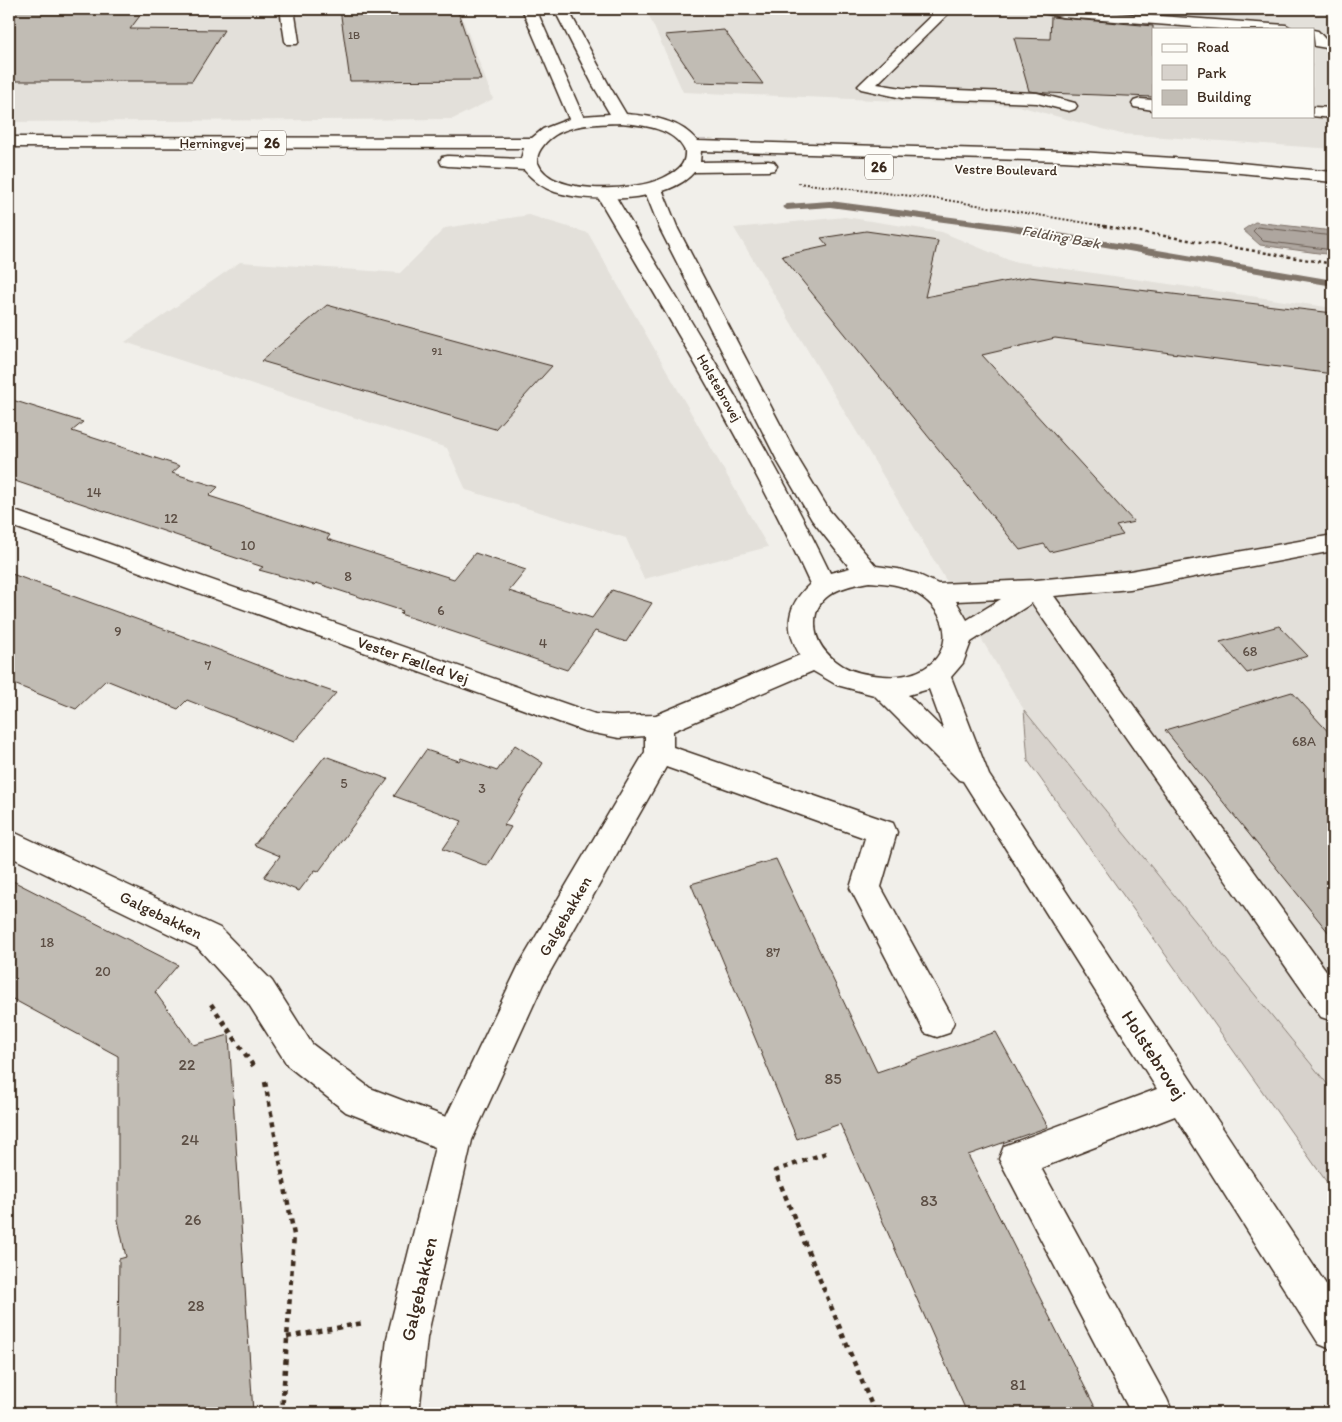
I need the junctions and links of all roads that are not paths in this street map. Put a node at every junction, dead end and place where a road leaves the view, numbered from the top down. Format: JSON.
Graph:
{"nodes":[{"id":1,"x":286,"y":9,"type":"edge"},
{"id":2,"x":529,"y":9,"type":"edge"},
{"id":3,"x":561,"y":9,"type":"edge"},
{"id":4,"x":946,"y":9,"type":"edge"},
{"id":5,"x":1043,"y":9,"type":"edge"},
{"id":6,"x":1272,"y":28,"type":"edge"},
{"id":7,"x":1314,"y":32,"type":"edge"},
{"id":8,"x":1333,"y":32,"type":"edge"},
{"id":9,"x":1314,"y":34,"type":"edge"},
{"id":10,"x":292,"y":42,"type":"dead end"},
{"id":11,"x":1333,"y":45,"type":"edge"},
{"id":12,"x":1069,"y":106,"type":"dead end"},
{"id":13,"x":1314,"y":112,"type":"edge"},
{"id":14,"x":1333,"y":113,"type":"edge"},
{"id":15,"x":621,"y":118,"type":"junction"},
{"id":16,"x":578,"y":122,"type":"junction"},
{"id":17,"x":9,"y":142,"type":"edge"},
{"id":18,"x":534,"y":143,"type":"junction"},
{"id":19,"x":692,"y":146,"type":"junction"},
{"id":20,"x":9,"y":151,"type":"edge"},
{"id":21,"x":352,"y":159,"type":"dead end"},
{"id":22,"x":430,"y":161,"type":"dead end"},
{"id":23,"x":530,"y":165,"type":"junction"},
{"id":24,"x":783,"y":166,"type":"dead end"},
{"id":25,"x":690,"y":167,"type":"junction"},
{"id":26,"x":878,"y":167,"type":"dead end"},
{"id":27,"x":1327,"y":177,"type":"edge"},
{"id":28,"x":653,"y":189,"type":"junction"},
{"id":29,"x":605,"y":194,"type":"junction"},
{"id":30,"x":9,"y":517,"type":"edge"},
{"id":31,"x":1333,"y":543,"type":"edge"},
{"id":32,"x":869,"y":574,"type":"junction"},
{"id":33,"x":823,"y":586,"type":"junction"},
{"id":34,"x":1036,"y":589,"type":"junction"},
{"id":35,"x":933,"y":593,"type":"junction"},
{"id":36,"x":960,"y":637,"type":"junction"},
{"id":37,"x":817,"y":659,"type":"junction"},
{"id":38,"x":937,"y":674,"type":"junction"},
{"id":39,"x":883,"y":687,"type":"junction"},
{"id":40,"x":659,"y":739,"type":"junction"},
{"id":41,"x":976,"y":779,"type":"junction"},
{"id":42,"x":9,"y":842,"type":"edge"},
{"id":43,"x":1333,"y":1006,"type":"edge"},
{"id":44,"x":937,"y":1022,"type":"dead end"},
{"id":45,"x":1181,"y":1097,"type":"junction"},
{"id":46,"x":455,"y":1138,"type":"junction"},
{"id":47,"x":1333,"y":1330,"type":"edge"},
{"id":48,"x":399,"y":1413,"type":"edge"},
{"id":49,"x":1153,"y":1413,"type":"edge"}],
"edges":[{"from":1,"to":10,"type":"street"},
{"from":2,"to":16,"type":"street"},
{"from":3,"to":15,"type":"street"},
{"from":4,"to":12,"type":"street"},
{"from":5,"to":6,"type":"street"},
{"from":7,"to":8,"type":"street"},
{"from":9,"to":11,"type":"street"},
{"from":13,"to":14,"type":"street"},
{"from":15,"to":16,"type":"street"},
{"from":15,"to":19,"type":"street"},
{"from":16,"to":18,"type":"street"},
{"from":17,"to":18,"type":"street","name":"Herningvej","number":"26"},
{"from":18,"to":23,"type":"street"},
{"from":19,"to":25,"type":"street"},
{"from":19,"to":27,"type":"street","name":"Vestre Boulevard","number":"26"},
{"from":20,"to":21,"type":"street","name":"Herningvej","number":"26"},
{"from":22,"to":23,"type":"street"},
{"from":23,"to":29,"type":"street"},
{"from":24,"to":25,"type":"street"},
{"from":25,"to":28,"type":"street"},
{"from":26,"to":27,"type":"street","name":"Vestre Boulevard","number":"26"},
{"from":28,"to":29,"type":"street"},
{"from":28,"to":32,"type":"street","name":"Holstebrovej"},
{"from":29,"to":33,"type":"street","name":"Holstebrovej"},
{"from":30,"to":40,"type":"street","name":"Vester Fælled Vej"},
{"from":31,"to":34,"type":"street"},
{"from":32,"to":33,"type":"street"},
{"from":32,"to":35,"type":"street"},
{"from":33,"to":37,"type":"street"},
{"from":34,"to":35,"type":"street"},
{"from":34,"to":36,"type":"street"},
{"from":34,"to":43,"type":"street"},
{"from":35,"to":36,"type":"street"},
{"from":36,"to":38,"type":"street"},
{"from":37,"to":39,"type":"street"},
{"from":37,"to":40,"type":"street","name":"Vester Fælled Vej"},
{"from":38,"to":39,"type":"street"},
{"from":38,"to":41,"type":"street","name":"Holstebrovej"},
{"from":39,"to":41,"type":"street","name":"Holstebrovej"},
{"from":40,"to":44,"type":"street"},
{"from":40,"to":46,"type":"street","name":"Galgebakken"},
{"from":41,"to":45,"type":"street","name":"Holstebrovej"},
{"from":42,"to":46,"type":"street","name":"Galgebakken"},
{"from":45,"to":47,"type":"street","name":"Holstebrovej"},
{"from":45,"to":49,"type":"street"},
{"from":46,"to":48,"type":"street","name":"Galgebakken"}]}
